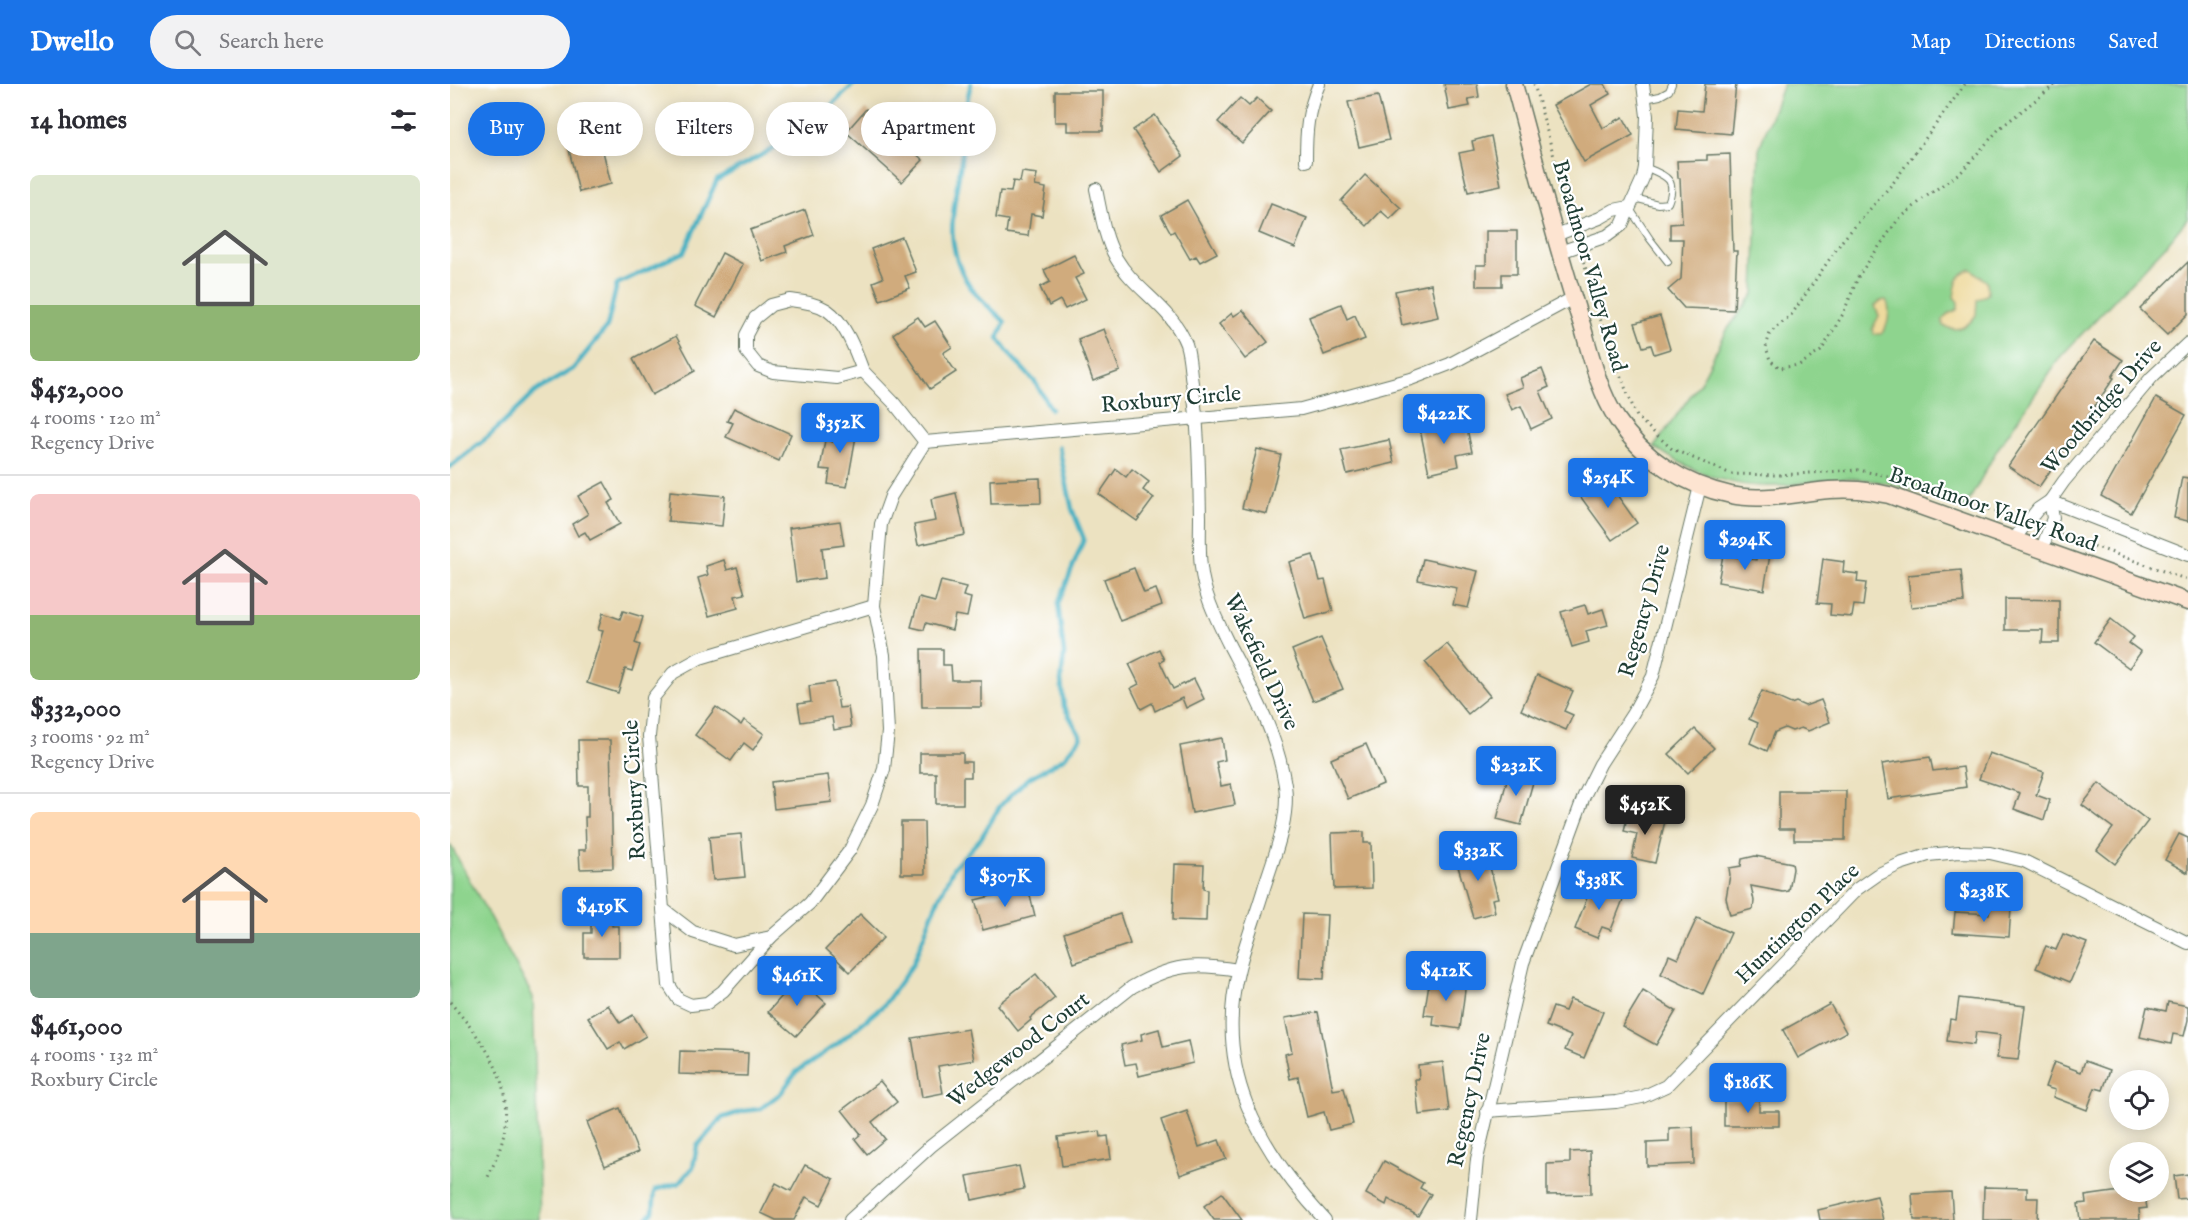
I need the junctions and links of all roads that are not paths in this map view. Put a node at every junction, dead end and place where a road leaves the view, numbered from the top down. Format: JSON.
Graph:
{"nodes":[{"id":1,"x":1319,"y":84,"type":"edge"},
{"id":2,"x":1514,"y":84,"type":"edge"},
{"id":3,"x":1643,"y":84,"type":"edge"},
{"id":4,"x":1672,"y":84,"type":"edge"},
{"id":5,"x":1645,"y":99,"type":"junction"},
{"id":6,"x":1306,"y":161,"type":"dead end"},
{"id":7,"x":1645,"y":167,"type":"junction"},
{"id":8,"x":1096,"y":189,"type":"dead end"},
{"id":9,"x":1631,"y":202,"type":"junction"},
{"id":10,"x":1556,"y":235,"type":"junction"},
{"id":11,"x":1560,"y":252,"type":"junction"},
{"id":12,"x":1668,"y":262,"type":"dead end"},
{"id":13,"x":1573,"y":298,"type":"junction"},
{"id":14,"x":2188,"y":343,"type":"edge"},
{"id":15,"x":863,"y":371,"type":"junction"},
{"id":16,"x":1198,"y":418,"type":"junction"},
{"id":17,"x":925,"y":442,"type":"junction"},
{"id":18,"x":1700,"y":486,"type":"junction"},
{"id":19,"x":2050,"y":501,"type":"junction"},
{"id":20,"x":2014,"y":539,"type":"junction"},
{"id":21,"x":2042,"y":549,"type":"junction"},
{"id":22,"x":2188,"y":555,"type":"edge"},
{"id":23,"x":2188,"y":602,"type":"edge"},
{"id":24,"x":874,"y":606,"type":"junction"},
{"id":25,"x":663,"y":909,"type":"junction"},
{"id":26,"x":771,"y":937,"type":"junction"},
{"id":27,"x":2188,"y":944,"type":"edge"},
{"id":28,"x":1238,"y":970,"type":"junction"},
{"id":29,"x":1487,"y":1111,"type":"junction"},
{"id":30,"x":850,"y":1220,"type":"edge"},
{"id":31,"x":1325,"y":1220,"type":"edge"},
{"id":32,"x":1471,"y":1220,"type":"edge"}],
"edges":[{"from":1,"to":6,"type":"street"},
{"from":2,"to":10,"type":"street","name":"Broadmoor Valley Road"},
{"from":3,"to":5,"type":"street"},
{"from":4,"to":5,"type":"lane"},
{"from":5,"to":7,"type":"street"},
{"from":7,"to":9,"type":"street"},
{"from":7,"to":9,"type":"lane"},
{"from":8,"to":16,"type":"street","name":"Wakefield Drive"},
{"from":9,"to":10,"type":"street"},
{"from":9,"to":11,"type":"street"},
{"from":9,"to":12,"type":"lane"},
{"from":10,"to":11,"type":"street","name":"Broadmoor Valley Road"},
{"from":11,"to":13,"type":"street","name":"Broadmoor Valley Road"},
{"from":13,"to":16,"type":"street","name":"Roxbury Circle"},
{"from":13,"to":18,"type":"street","name":"Broadmoor Valley Road"},
{"from":14,"to":19,"type":"street","name":"Woodbridge Drive"},
{"from":15,"to":15,"type":"street"},
{"from":15,"to":17,"type":"street"},
{"from":16,"to":17,"type":"street","name":"Roxbury Circle"},
{"from":16,"to":28,"type":"street","name":"Wakefield Drive"},
{"from":17,"to":24,"type":"street","name":"Roxbury Circle"},
{"from":18,"to":20,"type":"street","name":"Broadmoor Valley Road"},
{"from":18,"to":29,"type":"street","name":"Regency Drive"},
{"from":19,"to":20,"type":"street","name":"Woodbridge Drive"},
{"from":19,"to":21,"type":"street","name":"Woodbridge Drive"},
{"from":19,"to":22,"type":"street"},
{"from":20,"to":21,"type":"street","name":"Broadmoor Valley Road"},
{"from":21,"to":23,"type":"street","name":"Broadmoor Valley Road"},
{"from":24,"to":25,"type":"street","name":"Roxbury Circle"},
{"from":24,"to":26,"type":"street","name":"Roxbury Circle"},
{"from":25,"to":26,"type":"street","name":"Roxbury Circle"},
{"from":25,"to":26,"type":"street","name":"Roxbury Circle"},
{"from":27,"to":29,"type":"street","name":"Huntington Place"},
{"from":28,"to":30,"type":"street","name":"Wedgewood Court"},
{"from":28,"to":31,"type":"street","name":"Wakefield Drive"},
{"from":29,"to":32,"type":"street","name":"Regency Drive"}]}
